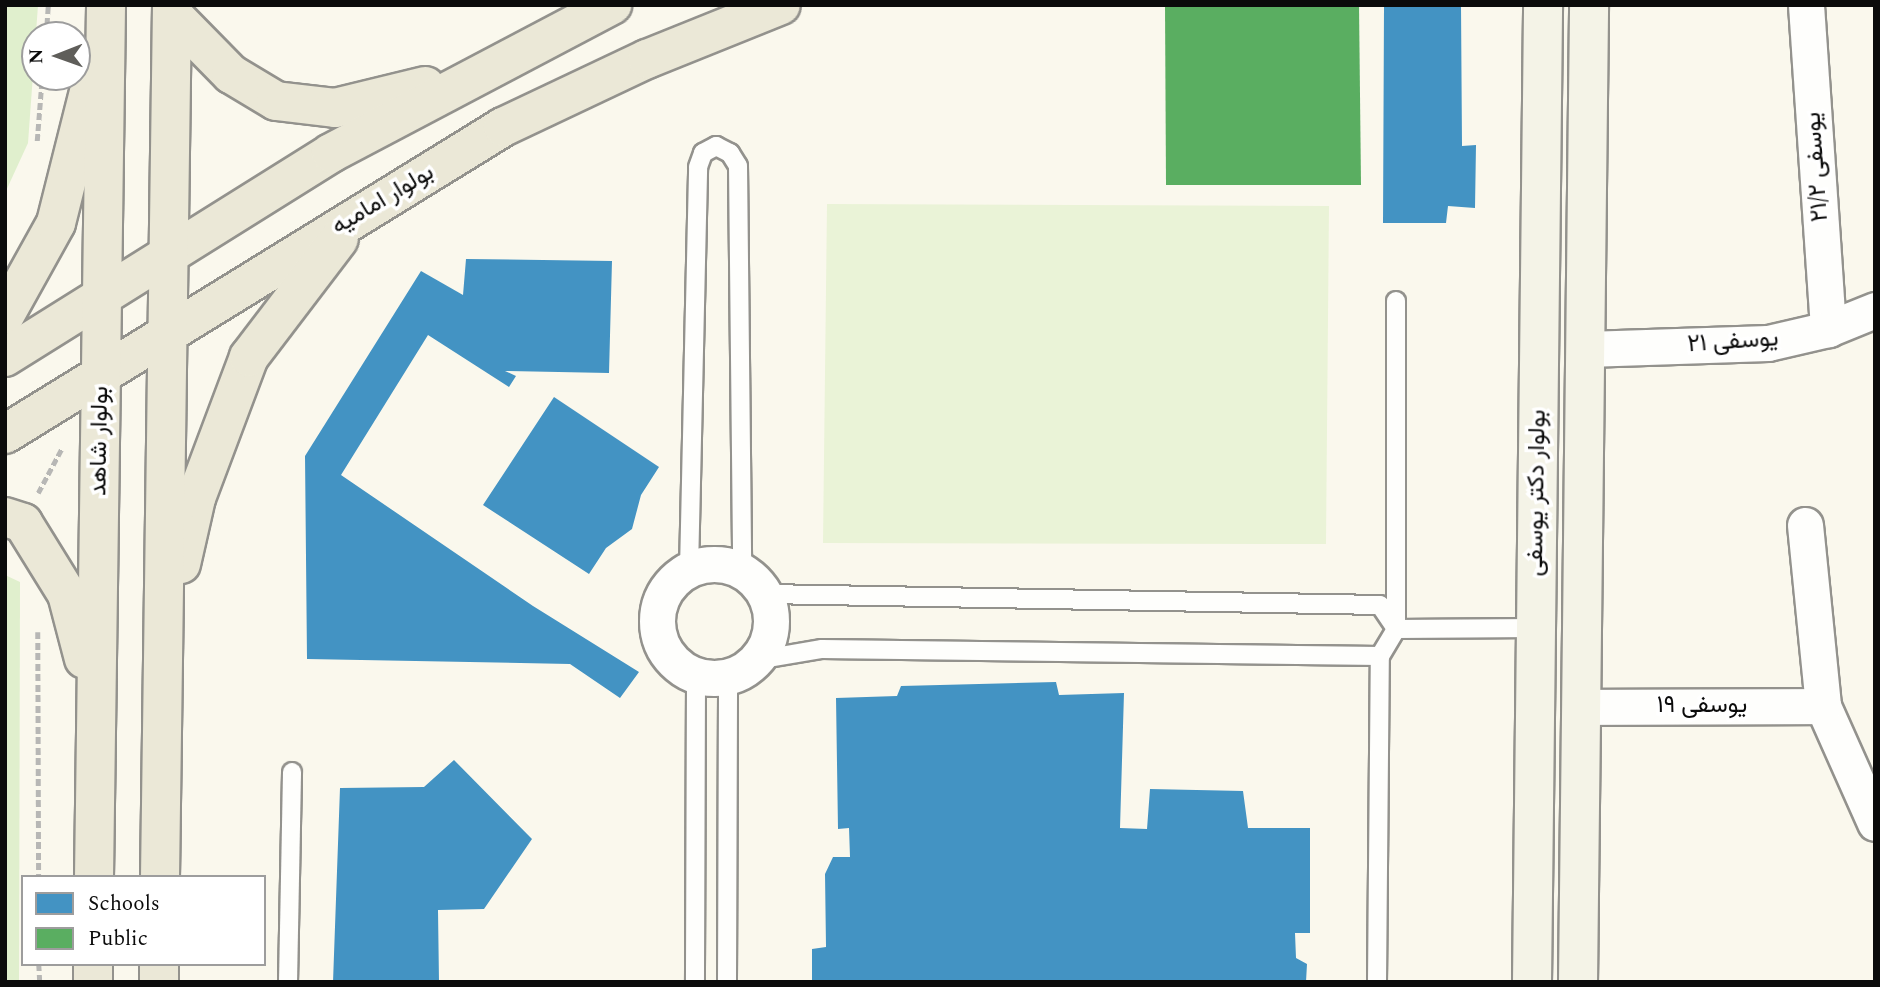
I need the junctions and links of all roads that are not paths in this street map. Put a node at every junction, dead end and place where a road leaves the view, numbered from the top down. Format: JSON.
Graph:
{"nodes":[{"id":1,"x":612,"y":5,"type":"edge"},
{"id":2,"x":781,"y":5,"type":"edge"},
{"id":3,"x":1544,"y":5,"type":"edge"},
{"id":4,"x":1589,"y":5,"type":"edge"},
{"id":5,"x":1805,"y":5,"type":"edge"},
{"id":6,"x":173,"y":10,"type":"edge"},
{"id":7,"x":107,"y":11,"type":"edge"},
{"id":8,"x":475,"y":74,"type":"junction"},
{"id":9,"x":358,"y":215,"type":"junction"},
{"id":10,"x":169,"y":254,"type":"junction"},
{"id":11,"x":102,"y":296,"type":"junction"},
{"id":12,"x":1396,"y":301,"type":"dead end"},
{"id":13,"x":1875,"y":310,"type":"edge"},
{"id":14,"x":5,"y":315,"type":"edge"},
{"id":15,"x":1828,"y":329,"type":"junction"},
{"id":16,"x":167,"y":333,"type":"junction"},
{"id":17,"x":1586,"y":349,"type":"junction"},
{"id":18,"x":5,"y":357,"type":"edge"},
{"id":19,"x":101,"y":375,"type":"junction"},
{"id":20,"x":5,"y":435,"type":"edge"},
{"id":21,"x":14,"y":520,"type":"edge"},
{"id":22,"x":1805,"y":525,"type":"dead end"},
{"id":23,"x":689,"y":570,"type":"junction"},
{"id":24,"x":753,"y":582,"type":"junction"},
{"id":25,"x":1536,"y":628,"type":"junction"},
{"id":26,"x":1396,"y":629,"type":"junction"},
{"id":27,"x":163,"y":641,"type":"junction"},
{"id":28,"x":1380,"y":656,"type":"junction"},
{"id":29,"x":674,"y":663,"type":"junction"},
{"id":30,"x":744,"y":668,"type":"junction"},
{"id":31,"x":97,"y":705,"type":"junction"},
{"id":32,"x":1823,"y":706,"type":"junction"},
{"id":33,"x":1581,"y":707,"type":"junction"},
{"id":34,"x":292,"y":772,"type":"dead end"},
{"id":35,"x":1875,"y":823,"type":"edge"},
{"id":36,"x":94,"y":875,"type":"edge"},
{"id":37,"x":160,"y":875,"type":"edge"},
{"id":38,"x":288,"y":982,"type":"edge"},
{"id":39,"x":695,"y":982,"type":"edge"},
{"id":40,"x":727,"y":982,"type":"edge"},
{"id":41,"x":1377,"y":982,"type":"edge"},
{"id":42,"x":1532,"y":982,"type":"edge"},
{"id":43,"x":1578,"y":982,"type":"edge"}],
"edges":[{"from":1,"to":8,"type":"main road"},
{"from":2,"to":9,"type":"main road","name":"بولوار امامیه"},
{"from":3,"to":25,"type":"street","name":"بولوار دکتر یوسفی"},
{"from":4,"to":17,"type":"street","name":"بولوار دکتر یوسفی"},
{"from":5,"to":15,"type":"street","name":"یوسفی ۲۱/۲"},
{"from":6,"to":8,"type":"main road"},
{"from":6,"to":10,"type":"main road"},
{"from":7,"to":11,"type":"main road","name":"بولوار شاهد"},
{"from":7,"to":14,"type":"main road"},
{"from":8,"to":10,"type":"main road"},
{"from":9,"to":16,"type":"main road","name":"بولوار امامیه"},
{"from":9,"to":27,"type":"main road"},
{"from":10,"to":11,"type":"main road"},
{"from":10,"to":16,"type":"main road"},
{"from":11,"to":18,"type":"main road"},
{"from":11,"to":19,"type":"main road","name":"بولوار شاهد"},
{"from":12,"to":26,"type":"lane"},
{"from":13,"to":15,"type":"street","name":"یوسفی ۲۱"},
{"from":15,"to":17,"type":"street","name":"یوسفی ۲۱"},
{"from":16,"to":19,"type":"main road","name":"بولوار امامیه"},
{"from":16,"to":27,"type":"main road"},
{"from":17,"to":33,"type":"street","name":"بولوار دکتر یوسفی"},
{"from":19,"to":20,"type":"main road","name":"بولوار امامیه"},
{"from":19,"to":31,"type":"main road","name":"بولوار شاهد"},
{"from":21,"to":31,"type":"main road"},
{"from":22,"to":32,"type":"street"},
{"from":23,"to":24,"type":"street"},
{"from":23,"to":24,"type":"lane"},
{"from":23,"to":29,"type":"street"},
{"from":24,"to":26,"type":"lane"},
{"from":24,"to":30,"type":"street"},
{"from":25,"to":26,"type":"lane"},
{"from":25,"to":42,"type":"street","name":"بولوار دکتر یوسفی"},
{"from":26,"to":28,"type":"lane"},
{"from":27,"to":37,"type":"main road"},
{"from":28,"to":30,"type":"lane"},
{"from":28,"to":41,"type":"lane"},
{"from":29,"to":30,"type":"street"},
{"from":29,"to":39,"type":"lane"},
{"from":30,"to":40,"type":"lane"},
{"from":31,"to":36,"type":"main road","name":"بولوار شاهد"},
{"from":32,"to":33,"type":"street","name":"یوسفی ۱۹"},
{"from":32,"to":35,"type":"street"},
{"from":33,"to":43,"type":"street","name":"بولوار دکتر یوسفی"},
{"from":34,"to":38,"type":"lane"}]}
